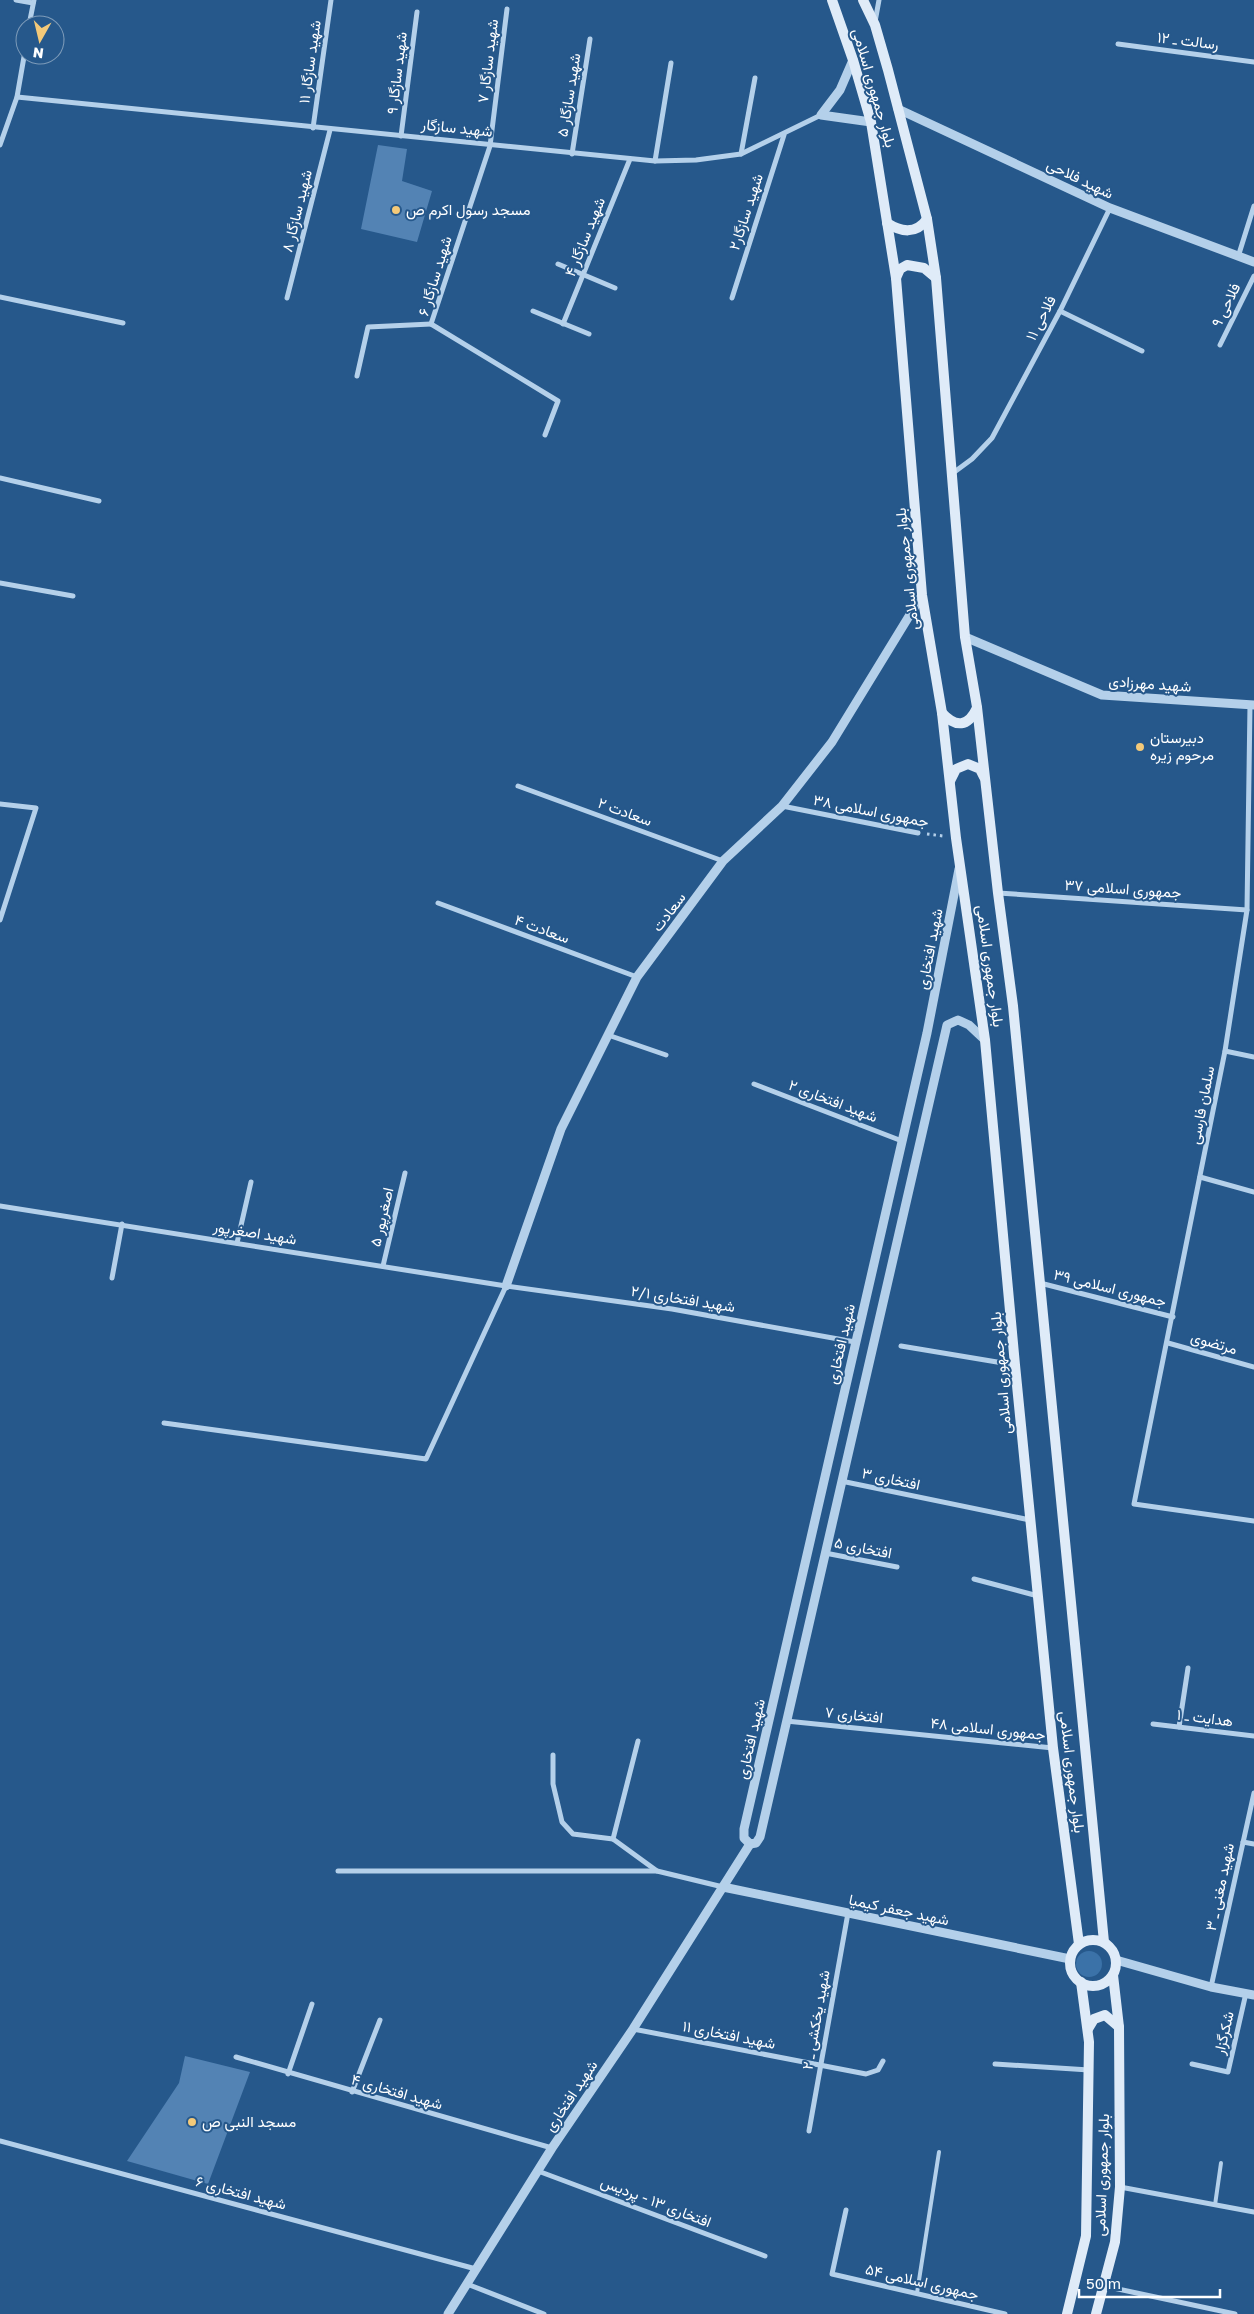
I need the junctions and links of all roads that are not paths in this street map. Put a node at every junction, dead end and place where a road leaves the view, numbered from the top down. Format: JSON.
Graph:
{"nodes":[{"id":1,"x":16,"y":0,"type":"edge"},
{"id":2,"x":331,"y":0,"type":"edge"},
{"id":3,"x":832,"y":0,"type":"edge"},
{"id":4,"x":863,"y":0,"type":"edge"},
{"id":5,"x":879,"y":0,"type":"edge"},
{"id":6,"x":33,"y":2,"type":"edge"},
{"id":7,"x":506,"y":9,"type":"dead end"},
{"id":8,"x":417,"y":12,"type":"dead end"},
{"id":9,"x":31,"y":15,"type":"edge"},
{"id":10,"x":874,"y":25,"type":"junction"},
{"id":11,"x":590,"y":39,"type":"dead end"},
{"id":12,"x":1118,"y":44,"type":"dead end"},
{"id":13,"x":853,"y":60,"type":"junction"},
{"id":14,"x":1254,"y":62,"type":"edge"},
{"id":15,"x":671,"y":63,"type":"dead end"},
{"id":16,"x":23,"y":65,"type":"edge"},
{"id":17,"x":755,"y":78,"type":"dead end"},
{"id":18,"x":17,"y":97,"type":"junction"},
{"id":19,"x":898,"y":109,"type":"junction"},
{"id":20,"x":821,"y":115,"type":"junction"},
{"id":21,"x":871,"y":122,"type":"junction"},
{"id":22,"x":313,"y":128,"type":"junction"},
{"id":23,"x":330,"y":130,"type":"junction"},
{"id":24,"x":784,"y":134,"type":"junction"},
{"id":25,"x":401,"y":136,"type":"junction"},
{"id":26,"x":0,"y":145,"type":"edge"},
{"id":27,"x":490,"y":146,"type":"junction"},
{"id":28,"x":572,"y":154,"type":"junction"},
{"id":29,"x":741,"y":154,"type":"junction"},
{"id":30,"x":630,"y":159,"type":"junction"},
{"id":31,"x":655,"y":161,"type":"junction"},
{"id":32,"x":1254,"y":206,"type":"edge"},
{"id":33,"x":1110,"y":208,"type":"junction"},
{"id":34,"x":927,"y":219,"type":"junction"},
{"id":35,"x":886,"y":223,"type":"junction"},
{"id":36,"x":1238,"y":257,"type":"junction"},
{"id":37,"x":1254,"y":262,"type":"edge"},
{"id":38,"x":558,"y":264,"type":"dead end"},
{"id":39,"x":583,"y":275,"type":"junction"},
{"id":40,"x":1254,"y":276,"type":"edge"},
{"id":41,"x":896,"y":278,"type":"junction"},
{"id":42,"x":936,"y":278,"type":"junction"},
{"id":43,"x":615,"y":288,"type":"dead end"},
{"id":44,"x":0,"y":297,"type":"edge"},
{"id":45,"x":288,"y":298,"type":"dead end"},
{"id":46,"x":732,"y":298,"type":"dead end"},
{"id":47,"x":533,"y":311,"type":"dead end"},
{"id":48,"x":1060,"y":311,"type":"junction"},
{"id":49,"x":123,"y":323,"type":"dead end"},
{"id":50,"x":431,"y":324,"type":"junction"},
{"id":51,"x":563,"y":324,"type":"junction"},
{"id":52,"x":589,"y":334,"type":"dead end"},
{"id":53,"x":1220,"y":345,"type":"dead end"},
{"id":54,"x":1142,"y":351,"type":"dead end"},
{"id":55,"x":357,"y":376,"type":"dead end"},
{"id":56,"x":545,"y":435,"type":"dead end"},
{"id":57,"x":953,"y":473,"type":"junction"},
{"id":58,"x":0,"y":478,"type":"edge"},
{"id":59,"x":99,"y":501,"type":"dead end"},
{"id":60,"x":0,"y":583,"type":"edge"},
{"id":61,"x":922,"y":595,"type":"junction"},
{"id":62,"x":73,"y":596,"type":"dead end"},
{"id":63,"x":965,"y":637,"type":"junction"},
{"id":64,"x":1252,"y":705,"type":"edge"},
{"id":65,"x":977,"y":708,"type":"junction"},
{"id":66,"x":942,"y":713,"type":"junction"},
{"id":67,"x":950,"y":781,"type":"junction"},
{"id":68,"x":986,"y":781,"type":"junction"},
{"id":69,"x":518,"y":786,"type":"dead end"},
{"id":70,"x":0,"y":804,"type":"edge"},
{"id":71,"x":782,"y":806,"type":"junction"},
{"id":72,"x":1251,"y":828,"type":"edge"},
{"id":73,"x":918,"y":833,"type":"road end"},
{"id":74,"x":724,"y":861,"type":"junction"},
{"id":75,"x":960,"y":864,"type":"junction"},
{"id":76,"x":998,"y":893,"type":"junction"},
{"id":77,"x":3,"y":904,"type":"edge"},
{"id":78,"x":438,"y":904,"type":"dead end"},
{"id":79,"x":1247,"y":910,"type":"junction"},
{"id":80,"x":0,"y":920,"type":"edge"},
{"id":81,"x":637,"y":977,"type":"junction"},
{"id":82,"x":927,"y":1033,"type":"junction"},
{"id":83,"x":608,"y":1035,"type":"junction"},
{"id":84,"x":985,"y":1040,"type":"junction"},
{"id":85,"x":941,"y":1046,"type":"junction"},
{"id":86,"x":1225,"y":1051,"type":"junction"},
{"id":87,"x":666,"y":1055,"type":"dead end"},
{"id":88,"x":1254,"y":1057,"type":"edge"},
{"id":89,"x":754,"y":1084,"type":"dead end"},
{"id":90,"x":902,"y":1142,"type":"junction"},
{"id":91,"x":405,"y":1173,"type":"dead end"},
{"id":92,"x":1200,"y":1176,"type":"junction"},
{"id":93,"x":251,"y":1182,"type":"dead end"},
{"id":94,"x":1254,"y":1192,"type":"edge"},
{"id":95,"x":0,"y":1206,"type":"edge"},
{"id":96,"x":122,"y":1224,"type":"junction"},
{"id":97,"x":237,"y":1243,"type":"junction"},
{"id":98,"x":383,"y":1266,"type":"junction"},
{"id":99,"x":112,"y":1278,"type":"dead end"},
{"id":100,"x":1040,"y":1283,"type":"junction"},
{"id":101,"x":506,"y":1286,"type":"junction"},
{"id":102,"x":1173,"y":1317,"type":"junction"},
{"id":103,"x":856,"y":1342,"type":"junction"},
{"id":104,"x":1168,"y":1342,"type":"junction"},
{"id":105,"x":901,"y":1346,"type":"dead end"},
{"id":106,"x":1015,"y":1365,"type":"junction"},
{"id":107,"x":1254,"y":1367,"type":"edge"},
{"id":108,"x":164,"y":1423,"type":"dead end"},
{"id":109,"x":841,"y":1481,"type":"junction"},
{"id":110,"x":1030,"y":1520,"type":"junction"},
{"id":111,"x":1254,"y":1521,"type":"edge"},
{"id":112,"x":824,"y":1553,"type":"junction"},
{"id":113,"x":897,"y":1567,"type":"dead end"},
{"id":114,"x":974,"y":1578,"type":"dead end"},
{"id":115,"x":1038,"y":1596,"type":"junction"},
{"id":116,"x":1188,"y":1668,"type":"dead end"},
{"id":117,"x":786,"y":1721,"type":"junction"},
{"id":118,"x":1153,"y":1724,"type":"dead end"},
{"id":119,"x":1179,"y":1727,"type":"junction"},
{"id":120,"x":920,"y":1735,"type":"joint"},
{"id":121,"x":1254,"y":1736,"type":"edge"},
{"id":122,"x":638,"y":1741,"type":"dead end"},
{"id":123,"x":1053,"y":1748,"type":"junction"},
{"id":124,"x":553,"y":1755,"type":"dead end"},
{"id":125,"x":1254,"y":1793,"type":"edge"},
{"id":126,"x":613,"y":1839,"type":"junction"},
{"id":127,"x":1243,"y":1842,"type":"junction"},
{"id":128,"x":750,"y":1844,"type":"junction"},
{"id":129,"x":1254,"y":1844,"type":"edge"},
{"id":130,"x":338,"y":1871,"type":"dead end"},
{"id":131,"x":657,"y":1871,"type":"junction"},
{"id":132,"x":722,"y":1887,"type":"junction"},
{"id":133,"x":848,"y":1913,"type":"junction"},
{"id":134,"x":1104,"y":1942,"type":"junction"},
{"id":135,"x":1079,"y":1944,"type":"junction"},
{"id":136,"x":1070,"y":1959,"type":"junction"},
{"id":137,"x":1116,"y":1960,"type":"junction"},
{"id":138,"x":1113,"y":1975,"type":"junction"},
{"id":139,"x":1081,"y":1982,"type":"junction"},
{"id":140,"x":1211,"y":1987,"type":"junction"},
{"id":141,"x":1250,"y":1994,"type":"edge"},
{"id":142,"x":312,"y":2004,"type":"dead end"},
{"id":143,"x":380,"y":2020,"type":"dead end"},
{"id":144,"x":1119,"y":2027,"type":"junction"},
{"id":145,"x":1088,"y":2028,"type":"junction"},
{"id":146,"x":633,"y":2029,"type":"junction"},
{"id":147,"x":236,"y":2057,"type":"dead end"},
{"id":148,"x":883,"y":2062,"type":"dead end"},
{"id":149,"x":995,"y":2064,"type":"dead end"},
{"id":150,"x":1192,"y":2064,"type":"dead end"},
{"id":151,"x":821,"y":2066,"type":"junction"},
{"id":152,"x":1088,"y":2070,"type":"junction"},
{"id":153,"x":288,"y":2074,"type":"junction"},
{"id":154,"x":352,"y":2092,"type":"junction"},
{"id":155,"x":809,"y":2131,"type":"dead end"},
{"id":156,"x":0,"y":2141,"type":"edge"},
{"id":157,"x":552,"y":2148,"type":"junction"},
{"id":158,"x":939,"y":2152,"type":"dead end"},
{"id":159,"x":1222,"y":2163,"type":"dead end"},
{"id":160,"x":538,"y":2171,"type":"junction"},
{"id":161,"x":1120,"y":2187,"type":"junction"},
{"id":162,"x":1215,"y":2205,"type":"junction"},
{"id":163,"x":846,"y":2210,"type":"dead end"},
{"id":164,"x":1254,"y":2212,"type":"edge"},
{"id":165,"x":765,"y":2256,"type":"dead end"},
{"id":166,"x":476,"y":2270,"type":"junction"},
{"id":167,"x":467,"y":2284,"type":"junction"},
{"id":168,"x":1104,"y":2285,"type":"junction"},
{"id":169,"x":917,"y":2293,"type":"junction"},
{"id":170,"x":448,"y":2314,"type":"edge"},
{"id":171,"x":544,"y":2314,"type":"edge"},
{"id":172,"x":1005,"y":2314,"type":"edge"},
{"id":173,"x":1067,"y":2314,"type":"edge"},
{"id":174,"x":1096,"y":2314,"type":"edge"},
{"id":175,"x":1235,"y":2314,"type":"edge"}],
"edges":[{"from":1,"to":6,"type":"street"},
{"from":2,"to":22,"type":"street","name":"شهید سازگار ۱۱"},
{"from":3,"to":13,"type":"main road","name":"بلوار جمهوری اسلامی"},
{"from":4,"to":10,"type":"main road","name":"بلوار جمهوری اسلامی"},
{"from":5,"to":10,"type":"street"},
{"from":6,"to":9,"type":"street"},
{"from":7,"to":27,"type":"street","name":"شهید سازگار ۷"},
{"from":8,"to":25,"type":"street","name":"شهید سازگار ۹"},
{"from":10,"to":19,"type":"main road","name":"بلوار جمهوری اسلامی"},
{"from":11,"to":28,"type":"street","name":"شهید سازگار ۵"},
{"from":12,"to":14,"type":"street","name":"رسالت ـ ۱۲"},
{"from":13,"to":20,"type":"street","name":"شهید سازگار"},
{"from":13,"to":21,"type":"main road","name":"بلوار جمهوری اسلامی"},
{"from":15,"to":31,"type":"street"},
{"from":16,"to":18,"type":"street"},
{"from":17,"to":29,"type":"street"},
{"from":18,"to":22,"type":"street","name":"شهید سازگار"},
{"from":18,"to":26,"type":"street"},
{"from":19,"to":33,"type":"street","name":"شهید فلاحی"},
{"from":19,"to":34,"type":"main road","name":"بلوار جمهوری اسلامی"},
{"from":20,"to":21,"type":"street"},
{"from":20,"to":24,"type":"street","name":"شهید سازگار"},
{"from":21,"to":35,"type":"main road","name":"بلوار جمهوری اسلامی"},
{"from":22,"to":23,"type":"street","name":"شهید سازگار"},
{"from":23,"to":25,"type":"street","name":"شهید سازگار"},
{"from":23,"to":45,"type":"street","name":"شهید سازگار ۸"},
{"from":24,"to":29,"type":"street","name":"شهید سازگار"},
{"from":24,"to":46,"type":"street","name":"شهید سازگار۲"},
{"from":25,"to":27,"type":"street","name":"شهید سازگار"},
{"from":27,"to":28,"type":"street","name":"شهید سازگار"},
{"from":27,"to":50,"type":"street","name":"شهید سازگار ۶"},
{"from":28,"to":30,"type":"street","name":"شهید سازگار"},
{"from":29,"to":31,"type":"street","name":"شهید سازگار"},
{"from":30,"to":31,"type":"street","name":"شهید سازگار"},
{"from":30,"to":39,"type":"street","name":"شهید سازگار ۴"},
{"from":32,"to":36,"type":"street"},
{"from":33,"to":36,"type":"street","name":"شهید فلاحی"},
{"from":33,"to":48,"type":"street","name":"فلاحی ۱۱"},
{"from":34,"to":35,"type":"main road"},
{"from":34,"to":42,"type":"main road","name":"بلوار جمهوری اسلامی"},
{"from":35,"to":41,"type":"main road","name":"بلوار جمهوری اسلامی"},
{"from":36,"to":37,"type":"street","name":"شهید فلاحی"},
{"from":38,"to":39,"type":"street"},
{"from":39,"to":43,"type":"street"},
{"from":39,"to":51,"type":"street","name":"شهید سازگار ۴"},
{"from":40,"to":53,"type":"street","name":"فلاحی ۹"},
{"from":41,"to":42,"type":"main road"},
{"from":41,"to":61,"type":"main road","name":"بلوار جمهوری اسلامی"},
{"from":42,"to":57,"type":"main road","name":"بلوار جمهوری اسلامی"},
{"from":44,"to":49,"type":"street"},
{"from":47,"to":51,"type":"street"},
{"from":48,"to":54,"type":"street"},
{"from":48,"to":57,"type":"street","name":"فلاحی ۱۱"},
{"from":50,"to":55,"type":"street"},
{"from":50,"to":56,"type":"street","name":"شهید سازگار ۶"},
{"from":51,"to":52,"type":"street"},
{"from":57,"to":63,"type":"main road","name":"بلوار جمهوری اسلامی"},
{"from":58,"to":59,"type":"street"},
{"from":60,"to":62,"type":"street"},
{"from":61,"to":66,"type":"main road","name":"بلوار جمهوری اسلامی"},
{"from":61,"to":71,"type":"street","name":"سعادت"},
{"from":63,"to":64,"type":"street","name":"شهید مهرزادی"},
{"from":63,"to":65,"type":"main road","name":"بلوار جمهوری اسلامی"},
{"from":64,"to":72,"type":"street","name":"سلمان فارسی"},
{"from":65,"to":66,"type":"main road"},
{"from":65,"to":68,"type":"main road","name":"بلوار جمهوری اسلامی"},
{"from":66,"to":67,"type":"main road","name":"بلوار جمهوری اسلامی"},
{"from":67,"to":68,"type":"main road"},
{"from":67,"to":75,"type":"main road","name":"بلوار جمهوری اسلامی"},
{"from":68,"to":76,"type":"main road","name":"بلوار جمهوری اسلامی"},
{"from":69,"to":74,"type":"street","name":"سعادت ۲"},
{"from":70,"to":77,"type":"street"},
{"from":71,"to":73,"type":"street","name":"جمهوری اسلامی ۳۸"},
{"from":71,"to":74,"type":"street","name":"سعادت"},
{"from":72,"to":79,"type":"street","name":"سلمان فارسی"},
{"from":74,"to":81,"type":"street","name":"سعادت"},
{"from":75,"to":82,"type":"street","name":"شهید افتخاری"},
{"from":75,"to":84,"type":"main road","name":"بلوار جمهوری اسلامی"},
{"from":76,"to":79,"type":"street","name":"جمهوری اسلامی ۳۷"},
{"from":76,"to":100,"type":"main road","name":"بلوار جمهوری اسلامی"},
{"from":77,"to":80,"type":"street"},
{"from":78,"to":81,"type":"street","name":"سعادت ۴"},
{"from":79,"to":86,"type":"street","name":"سلمان فارسی"},
{"from":81,"to":83,"type":"street","name":"سعادت"},
{"from":82,"to":85,"type":"street"},
{"from":82,"to":90,"type":"street","name":"شهید افتخاری"},
{"from":83,"to":87,"type":"street"},
{"from":83,"to":101,"type":"street","name":"سعادت"},
{"from":84,"to":85,"type":"street","name":"شهید افتخاری"},
{"from":84,"to":106,"type":"main road","name":"بلوار جمهوری اسلامی"},
{"from":85,"to":109,"type":"street","name":"شهید افتخاری"},
{"from":86,"to":88,"type":"street"},
{"from":86,"to":92,"type":"street","name":"سلمان فارسی"},
{"from":89,"to":90,"type":"street","name":"شهید افتخاری ۲"},
{"from":90,"to":103,"type":"street","name":"شهید افتخاری"},
{"from":91,"to":98,"type":"street","name":"اصغرپور ۵"},
{"from":92,"to":94,"type":"street"},
{"from":92,"to":102,"type":"street","name":"سلمان فارسی"},
{"from":93,"to":97,"type":"street"},
{"from":95,"to":96,"type":"street","name":"شهید اصغرپور"},
{"from":96,"to":97,"type":"street","name":"شهید اصغرپور"},
{"from":96,"to":99,"type":"street"},
{"from":97,"to":98,"type":"street","name":"شهید اصغرپور"},
{"from":98,"to":101,"type":"street","name":"شهید اصغرپور"},
{"from":100,"to":102,"type":"street","name":"جمهوری اسلامی ۳۹"},
{"from":100,"to":134,"type":"main road","name":"بلوار جمهوری اسلامی"},
{"from":101,"to":103,"type":"street","name":"شهید افتخاری ۲/۱"},
{"from":101,"to":108,"type":"street"},
{"from":102,"to":104,"type":"street","name":"سلمان فارسی"},
{"from":103,"to":128,"type":"street","name":"شهید افتخاری"},
{"from":104,"to":107,"type":"street","name":"مرتضوی"},
{"from":104,"to":111,"type":"street","name":"سلمان فارسی"},
{"from":105,"to":106,"type":"street"},
{"from":106,"to":110,"type":"main road","name":"بلوار جمهوری اسلامی"},
{"from":109,"to":110,"type":"street","name":"افتخاری ۳"},
{"from":109,"to":112,"type":"street","name":"شهید افتخاری"},
{"from":110,"to":115,"type":"main road","name":"بلوار جمهوری اسلامی"},
{"from":112,"to":113,"type":"street","name":"افتخاری ۵"},
{"from":112,"to":117,"type":"street","name":"شهید افتخاری"},
{"from":114,"to":115,"type":"street"},
{"from":115,"to":123,"type":"main road","name":"بلوار جمهوری اسلامی"},
{"from":116,"to":119,"type":"street"},
{"from":117,"to":120,"type":"street","name":"افتخاری ۷"},
{"from":117,"to":128,"type":"street","name":"شهید افتخاری"},
{"from":118,"to":119,"type":"street","name":"هدایت ـ ۱"},
{"from":119,"to":121,"type":"street","name":"هدایت ـ ۱"},
{"from":120,"to":123,"type":"street","name":"جمهوری اسلامی ۴۸"},
{"from":122,"to":126,"type":"street"},
{"from":123,"to":135,"type":"main road","name":"بلوار جمهوری اسلامی"},
{"from":124,"to":126,"type":"street"},
{"from":125,"to":127,"type":"street","name":"شهید مغنی ـ ۳"},
{"from":126,"to":131,"type":"street"},
{"from":127,"to":129,"type":"street"},
{"from":127,"to":140,"type":"street","name":"شهید مغنی ـ ۳"},
{"from":128,"to":132,"type":"street","name":"شهید افتخاری"},
{"from":130,"to":131,"type":"street"},
{"from":131,"to":132,"type":"street"},
{"from":132,"to":133,"type":"street","name":"شهید جعفر کیمیا"},
{"from":132,"to":146,"type":"street","name":"شهید افتخاری"},
{"from":133,"to":136,"type":"street","name":"شهید جعفر کیمیا"},
{"from":133,"to":151,"type":"street","name":"شهید یخکشی ـ ۲"},
{"from":134,"to":135,"type":"main road"},
{"from":134,"to":137,"type":"main road"},
{"from":135,"to":136,"type":"main road"},
{"from":136,"to":139,"type":"main road"},
{"from":137,"to":138,"type":"main road"},
{"from":137,"to":140,"type":"street"},
{"from":138,"to":139,"type":"main road"},
{"from":138,"to":144,"type":"main road","name":"بلوار جمهوری اسلامی"},
{"from":139,"to":145,"type":"main road","name":"بلوار جمهوری اسلامی"},
{"from":140,"to":141,"type":"street"},
{"from":141,"to":150,"type":"street","name":"شکرگزار"},
{"from":142,"to":153,"type":"street"},
{"from":143,"to":154,"type":"street"},
{"from":144,"to":145,"type":"main road"},
{"from":144,"to":161,"type":"main road","name":"بلوار جمهوری اسلامی"},
{"from":145,"to":152,"type":"main road","name":"بلوار جمهوری اسلامی"},
{"from":146,"to":151,"type":"street","name":"شهید افتخاری ۱۱"},
{"from":146,"to":157,"type":"street","name":"شهید افتخاری"},
{"from":147,"to":153,"type":"street","name":"شهید افتخاری ۴"},
{"from":148,"to":151,"type":"street","name":"شهید افتخاری ۱۱"},
{"from":149,"to":152,"type":"street"},
{"from":151,"to":155,"type":"street","name":"شهید یخکشی ـ ۲"},
{"from":152,"to":173,"type":"main road","name":"بلوار جمهوری اسلامی"},
{"from":153,"to":154,"type":"street","name":"شهید افتخاری ۴"},
{"from":154,"to":157,"type":"street","name":"شهید افتخاری ۴"},
{"from":156,"to":166,"type":"street","name":"شهید افتخاری ۶"},
{"from":157,"to":160,"type":"street","name":"شهید افتخاری"},
{"from":158,"to":169,"type":"lane"},
{"from":159,"to":162,"type":"lane"},
{"from":160,"to":165,"type":"street","name":"افتخاری ۱۳ - پردیس"},
{"from":160,"to":166,"type":"street","name":"شهید افتخاری"},
{"from":161,"to":162,"type":"street"},
{"from":161,"to":168,"type":"main road","name":"بلوار جمهوری اسلامی"},
{"from":162,"to":164,"type":"street"},
{"from":163,"to":169,"type":"street","name":"جمهوری اسلامی ۵۴"},
{"from":166,"to":167,"type":"street","name":"شهید افتخاری"},
{"from":167,"to":170,"type":"street","name":"شهید افتخاری"},
{"from":167,"to":171,"type":"street"},
{"from":168,"to":174,"type":"main road","name":"بلوار جمهوری اسلامی"},
{"from":168,"to":175,"type":"street"},
{"from":169,"to":172,"type":"street","name":"جمهوری اسلامی ۵۴"}]}
